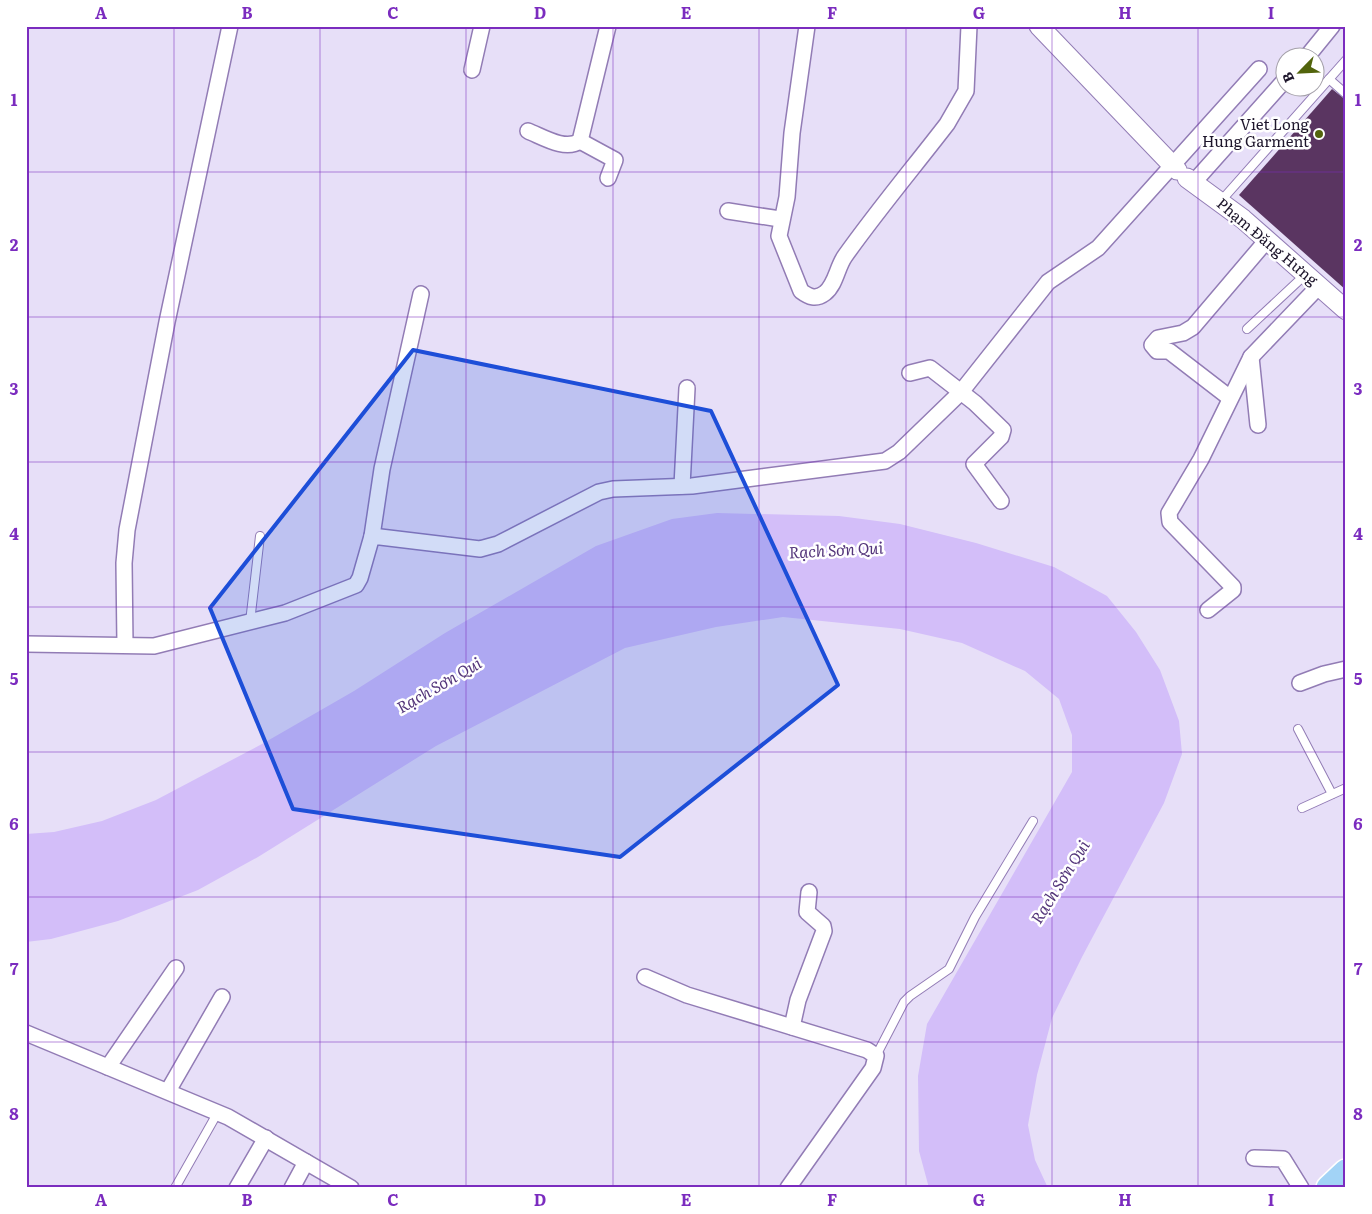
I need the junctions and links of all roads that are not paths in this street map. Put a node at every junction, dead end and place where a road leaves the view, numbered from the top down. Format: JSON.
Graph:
{"nodes":[{"id":1,"x":230,"y":26,"type":"edge"},
{"id":2,"x":482,"y":26,"type":"edge"},
{"id":3,"x":608,"y":26,"type":"edge"},
{"id":4,"x":808,"y":26,"type":"edge"},
{"id":5,"x":969,"y":26,"type":"edge"},
{"id":6,"x":1039,"y":26,"type":"edge"},
{"id":7,"x":1332,"y":26,"type":"edge"},
{"id":8,"x":1314,"y":48,"type":"edge"},
{"id":9,"x":1346,"y":60,"type":"edge"},
{"id":10,"x":1259,"y":69,"type":"dead end"},
{"id":11,"x":472,"y":70,"type":"dead end"},
{"id":12,"x":1329,"y":79,"type":"junction"},
{"id":13,"x":1274,"y":90,"type":"edge"},
{"id":14,"x":1346,"y":94,"type":"edge"},
{"id":15,"x":528,"y":131,"type":"dead end"},
{"id":16,"x":580,"y":141,"type":"junction"},
{"id":17,"x":1182,"y":174,"type":"junction"},
{"id":18,"x":608,"y":178,"type":"dead end"},
{"id":19,"x":1220,"y":202,"type":"junction"},
{"id":20,"x":728,"y":211,"type":"dead end"},
{"id":21,"x":780,"y":219,"type":"junction"},
{"id":22,"x":1268,"y":240,"type":"junction"},
{"id":23,"x":1313,"y":280,"type":"junction"},
{"id":24,"x":421,"y":294,"type":"dead end"},
{"id":25,"x":1346,"y":310,"type":"edge"},
{"id":26,"x":1247,"y":329,"type":"dead end"},
{"id":27,"x":1251,"y":357,"type":"junction"},
{"id":28,"x":910,"y":373,"type":"dead end"},
{"id":29,"x":687,"y":388,"type":"dead end"},
{"id":30,"x":967,"y":396,"type":"junction"},
{"id":31,"x":1230,"y":398,"type":"junction"},
{"id":32,"x":1258,"y":425,"type":"dead end"},
{"id":33,"x":682,"y":486,"type":"junction"},
{"id":34,"x":1001,"y":501,"type":"dead end"},
{"id":35,"x":260,"y":536,"type":"dead end"},
{"id":36,"x":372,"y":536,"type":"junction"},
{"id":37,"x":1208,"y":610,"type":"dead end"},
{"id":38,"x":250,"y":622,"type":"junction"},
{"id":39,"x":26,"y":644,"type":"edge"},
{"id":40,"x":125,"y":645,"type":"junction"},
{"id":41,"x":1346,"y":669,"type":"edge"},
{"id":42,"x":1300,"y":683,"type":"dead end"},
{"id":43,"x":1298,"y":729,"type":"dead end"},
{"id":44,"x":1346,"y":788,"type":"edge"},
{"id":45,"x":1332,"y":794,"type":"junction"},
{"id":46,"x":1302,"y":808,"type":"dead end"},
{"id":47,"x":1032,"y":821,"type":"dead end"},
{"id":48,"x":810,"y":892,"type":"dead end"},
{"id":49,"x":176,"y":968,"type":"dead end"},
{"id":50,"x":645,"y":977,"type":"dead end"},
{"id":51,"x":222,"y":997,"type":"dead end"},
{"id":52,"x":792,"y":1027,"type":"junction"},
{"id":53,"x":26,"y":1033,"type":"edge"},
{"id":54,"x":876,"y":1056,"type":"junction"},
{"id":55,"x":108,"y":1067,"type":"junction"},
{"id":56,"x":168,"y":1091,"type":"junction"},
{"id":57,"x":218,"y":1112,"type":"junction"},
{"id":58,"x":266,"y":1138,"type":"junction"},
{"id":59,"x":1254,"y":1158,"type":"dead end"},
{"id":60,"x":306,"y":1162,"type":"junction"},
{"id":61,"x":1346,"y":1172,"type":"edge"},
{"id":62,"x":175,"y":1188,"type":"edge"},
{"id":63,"x":236,"y":1188,"type":"edge"},
{"id":64,"x":292,"y":1188,"type":"edge"},
{"id":65,"x":351,"y":1188,"type":"edge"},
{"id":66,"x":788,"y":1188,"type":"edge"},
{"id":67,"x":1301,"y":1188,"type":"edge"},
{"id":68,"x":1329,"y":1188,"type":"edge"}],
"edges":[{"from":1,"to":40,"type":"street"},
{"from":2,"to":11,"type":"street"},
{"from":3,"to":16,"type":"street"},
{"from":4,"to":21,"type":"street"},
{"from":5,"to":21,"type":"street"},
{"from":6,"to":17,"type":"street","name":"Phạm Đăng Hưng"},
{"from":7,"to":8,"type":"street"},
{"from":9,"to":12,"type":"lane"},
{"from":10,"to":17,"type":"street"},
{"from":12,"to":14,"type":"lane"},
{"from":12,"to":19,"type":"lane"},
{"from":13,"to":17,"type":"street"},
{"from":15,"to":16,"type":"street"},
{"from":16,"to":18,"type":"street"},
{"from":17,"to":19,"type":"street","name":"Phạm Đăng Hưng"},
{"from":17,"to":30,"type":"street"},
{"from":19,"to":22,"type":"street","name":"Phạm Đăng Hưng"},
{"from":20,"to":21,"type":"street"},
{"from":22,"to":23,"type":"street","name":"Phạm Đăng Hưng"},
{"from":22,"to":31,"type":"street"},
{"from":23,"to":25,"type":"street","name":"Phạm Đăng Hưng"},
{"from":23,"to":26,"type":"lane"},
{"from":23,"to":27,"type":"street"},
{"from":24,"to":36,"type":"street"},
{"from":27,"to":31,"type":"street"},
{"from":27,"to":32,"type":"street"},
{"from":28,"to":30,"type":"street"},
{"from":29,"to":33,"type":"street"},
{"from":30,"to":33,"type":"street"},
{"from":30,"to":34,"type":"street"},
{"from":31,"to":37,"type":"street"},
{"from":33,"to":36,"type":"street"},
{"from":35,"to":38,"type":"lane"},
{"from":36,"to":38,"type":"street"},
{"from":38,"to":40,"type":"street"},
{"from":39,"to":40,"type":"street"},
{"from":41,"to":42,"type":"street"},
{"from":43,"to":45,"type":"lane"},
{"from":44,"to":45,"type":"lane"},
{"from":45,"to":46,"type":"lane"},
{"from":47,"to":54,"type":"lane"},
{"from":48,"to":52,"type":"street"},
{"from":49,"to":55,"type":"street"},
{"from":50,"to":52,"type":"street"},
{"from":51,"to":56,"type":"street"},
{"from":52,"to":54,"type":"street"},
{"from":53,"to":55,"type":"street"},
{"from":54,"to":66,"type":"street"},
{"from":55,"to":56,"type":"street"},
{"from":56,"to":57,"type":"street"},
{"from":57,"to":58,"type":"street"},
{"from":57,"to":62,"type":"lane"},
{"from":58,"to":60,"type":"street"},
{"from":58,"to":63,"type":"street"},
{"from":59,"to":67,"type":"street"},
{"from":60,"to":64,"type":"street"},
{"from":60,"to":65,"type":"street"},
{"from":61,"to":68,"type":"highway"}]}
